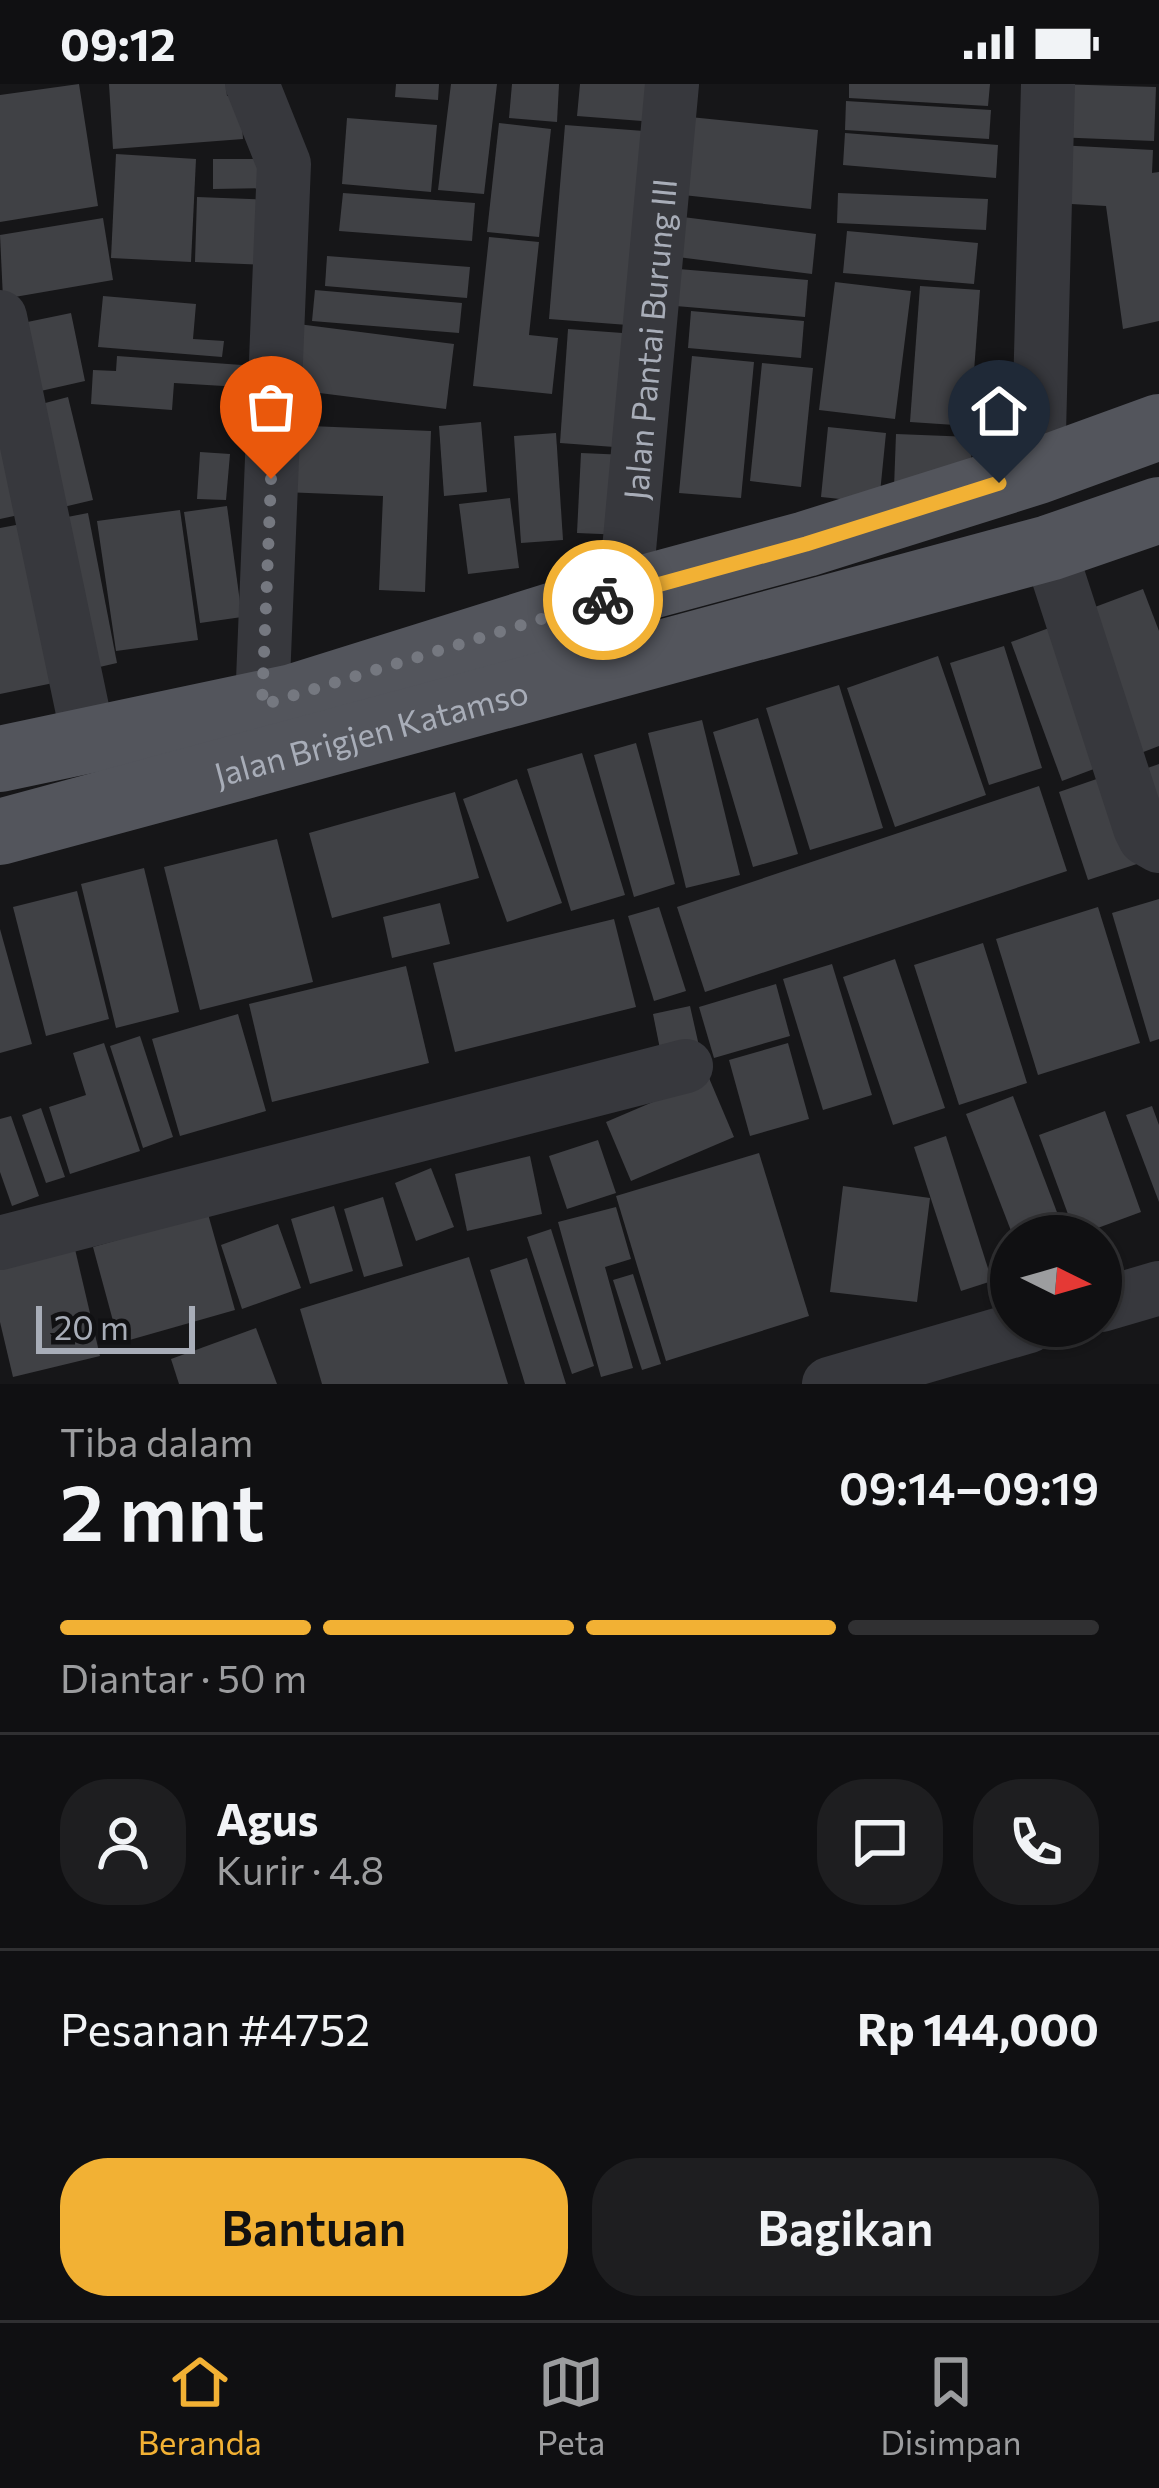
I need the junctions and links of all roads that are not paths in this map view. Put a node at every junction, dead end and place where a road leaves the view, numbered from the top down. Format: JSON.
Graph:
{"nodes":[{"id":1,"x":252,"y":84,"type":"edge"},
{"id":2,"x":672,"y":84,"type":"edge"},
{"id":3,"x":1048,"y":84,"type":"edge"},
{"id":4,"x":0,"y":317,"type":"edge"},
{"id":5,"x":1159,"y":428,"type":"edge"},
{"id":6,"x":1038,"y":471,"type":"junction"},
{"id":7,"x":1159,"y":510,"type":"edge"},
{"id":8,"x":1049,"y":548,"type":"junction"},
{"id":9,"x":625,"y":593,"type":"junction"},
{"id":10,"x":262,"y":705,"type":"junction"},
{"id":11,"x":89,"y":740,"type":"junction"},
{"id":12,"x":0,"y":759,"type":"edge"},
{"id":13,"x":0,"y":832,"type":"edge"},
{"id":14,"x":1159,"y":846,"type":"edge"},
{"id":15,"x":686,"y":1066,"type":"dead end"},
{"id":16,"x":0,"y":1243,"type":"edge"},
{"id":17,"x":1159,"y":1288,"type":"edge"},
{"id":18,"x":1122,"y":1299,"type":"edge"},
{"id":19,"x":990,"y":1337,"type":"edge"},
{"id":20,"x":830,"y":1384,"type":"edge"}],
"edges":[{"from":1,"to":10,"type":"street"},
{"from":2,"to":9,"type":"street","name":"Jalan Pantai Burung III"},
{"from":3,"to":6,"type":"street"},
{"from":4,"to":11,"type":"street"},
{"from":5,"to":6,"type":"main road","name":"Jalan Brigjen Katamso"},
{"from":6,"to":8,"type":"main road"},
{"from":6,"to":9,"type":"main road","name":"Jalan Brigjen Katamso"},
{"from":7,"to":8,"type":"main road","name":"Jalan Brigjen Katamso"},
{"from":8,"to":13,"type":"main road","name":"Jalan Brigjen Katamso"},
{"from":8,"to":14,"type":"street"},
{"from":9,"to":10,"type":"main road","name":"Jalan Brigjen Katamso"},
{"from":10,"to":11,"type":"main road","name":"Jalan Brigjen Katamso"},
{"from":11,"to":12,"type":"main road","name":"Jalan Brigjen Katamso"},
{"from":15,"to":16,"type":"street"},
{"from":17,"to":18,"type":"street"},
{"from":19,"to":20,"type":"street"}]}
